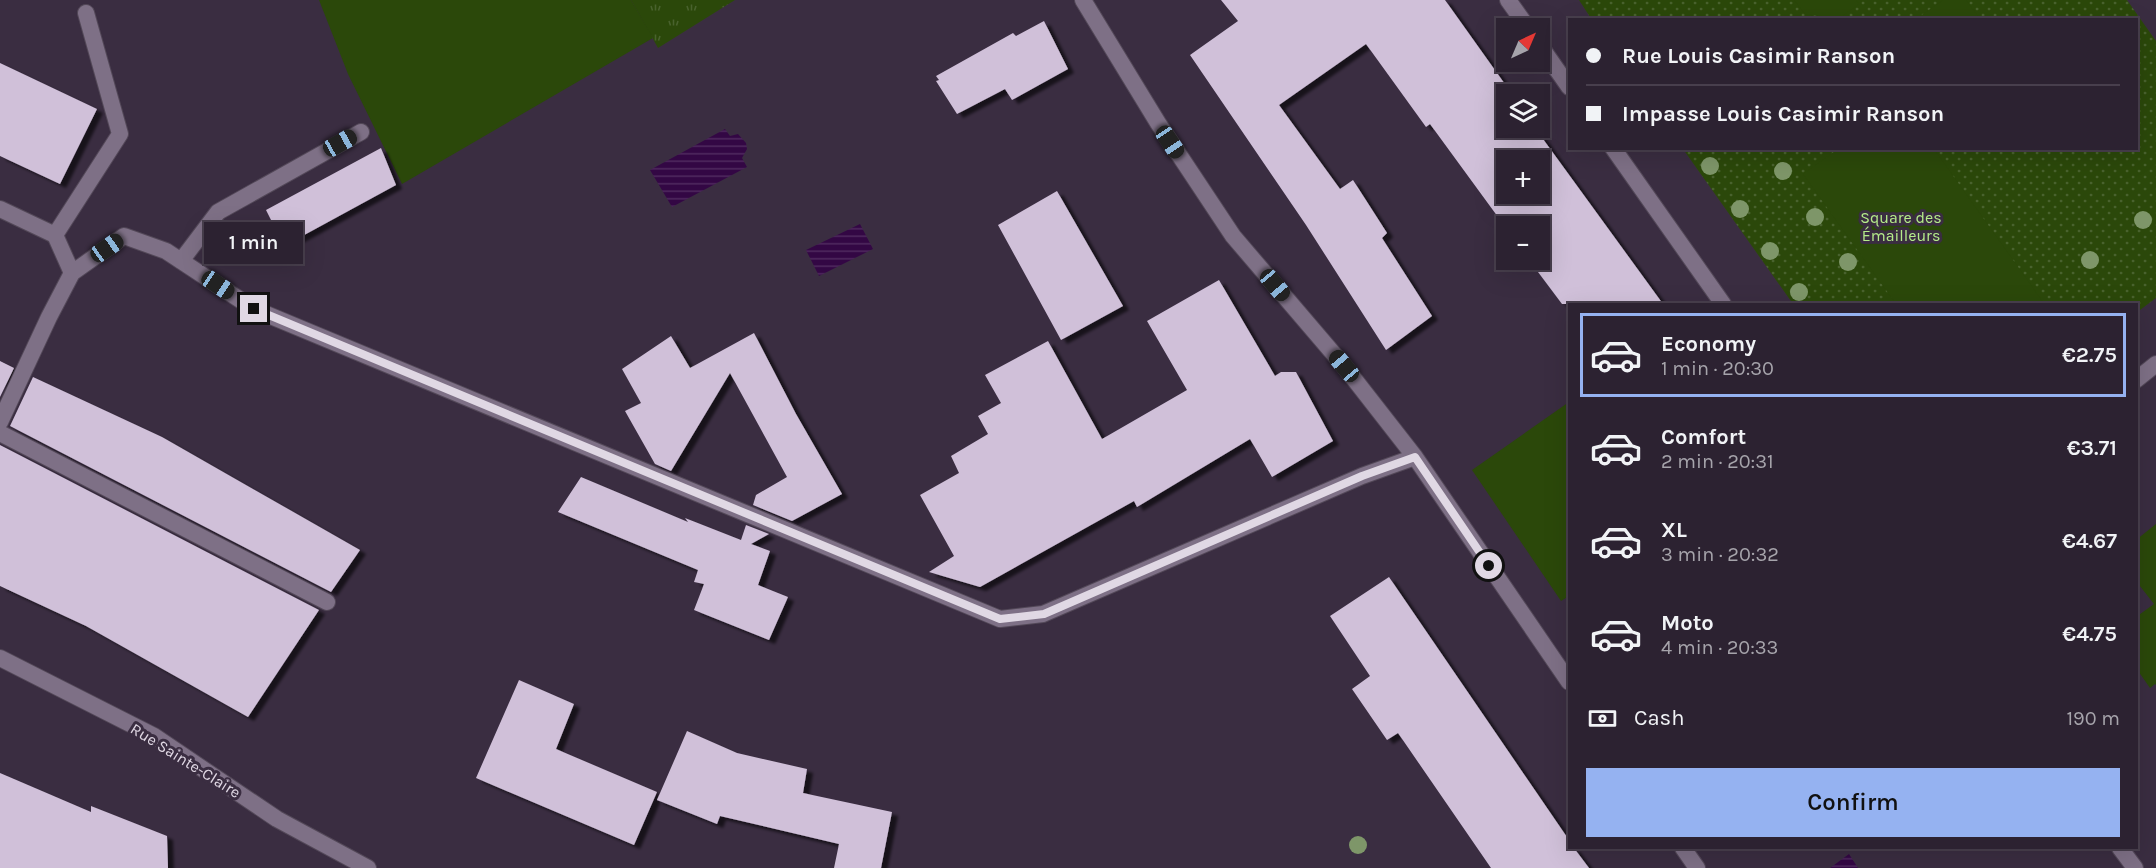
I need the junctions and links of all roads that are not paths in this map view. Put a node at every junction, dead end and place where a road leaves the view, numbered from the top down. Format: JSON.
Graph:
{"nodes":[{"id":1,"x":1083,"y":0,"type":"edge"},
{"id":2,"x":1508,"y":0,"type":"edge"},
{"id":3,"x":86,"y":13,"type":"dead end"},
{"id":4,"x":1521,"y":18,"type":"edge"},
{"id":5,"x":1550,"y":60,"type":"edge"},
{"id":6,"x":1568,"y":86,"type":"edge"},
{"id":7,"x":361,"y":132,"type":"dead end"},
{"id":8,"x":1614,"y":150,"type":"edge"},
{"id":9,"x":0,"y":209,"type":"edge"},
{"id":10,"x":55,"y":235,"type":"junction"},
{"id":11,"x":181,"y":261,"type":"junction"},
{"id":12,"x":72,"y":273,"type":"junction"},
{"id":13,"x":1722,"y":303,"type":"edge"},
{"id":14,"x":2156,"y":364,"type":"edge"},
{"id":15,"x":2138,"y":378,"type":"edge"},
{"id":16,"x":6,"y":394,"type":"edge"},
{"id":17,"x":0,"y":422,"type":"edge"},
{"id":18,"x":0,"y":433,"type":"edge"},
{"id":19,"x":1415,"y":457,"type":"junction"},
{"id":20,"x":327,"y":602,"type":"dead end"},
{"id":21,"x":0,"y":658,"type":"edge"},
{"id":22,"x":1568,"y":681,"type":"edge"},
{"id":23,"x":1684,"y":849,"type":"edge"},
{"id":24,"x":2121,"y":849,"type":"edge"},
{"id":25,"x":368,"y":868,"type":"edge"},
{"id":26,"x":1697,"y":868,"type":"edge"},
{"id":27,"x":2135,"y":868,"type":"edge"}],
"edges":[{"from":1,"to":19,"type":"street"},
{"from":2,"to":4,"type":"street"},
{"from":3,"to":10,"type":"street"},
{"from":5,"to":6,"type":"street"},
{"from":7,"to":11,"type":"street"},
{"from":8,"to":13,"type":"street"},
{"from":9,"to":10,"type":"street"},
{"from":10,"to":12,"type":"street"},
{"from":11,"to":12,"type":"street"},
{"from":11,"to":19,"type":"street"},
{"from":12,"to":16,"type":"street"},
{"from":14,"to":15,"type":"street"},
{"from":16,"to":17,"type":"street"},
{"from":18,"to":20,"type":"street"},
{"from":19,"to":22,"type":"street"},
{"from":21,"to":25,"type":"street","name":"Rue Sainte-Claire"},
{"from":23,"to":26,"type":"street"},
{"from":24,"to":27,"type":"street"}]}
